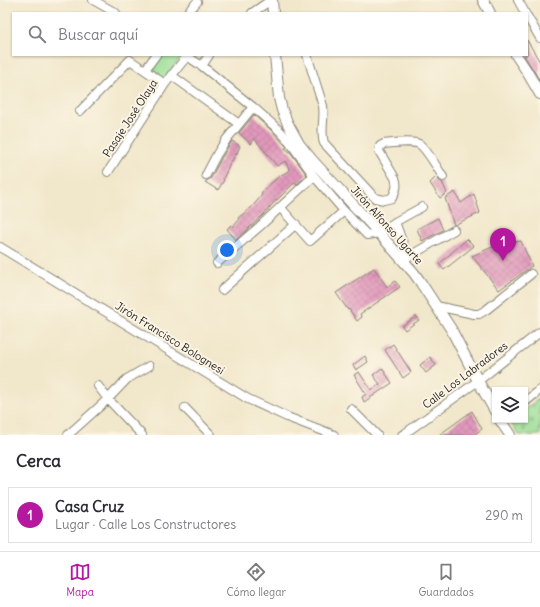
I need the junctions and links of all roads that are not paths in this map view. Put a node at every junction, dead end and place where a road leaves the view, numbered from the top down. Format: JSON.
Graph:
{"nodes":[{"id":1,"x":93,"y":0,"type":"edge"},
{"id":2,"x":272,"y":0,"type":"edge"},
{"id":3,"x":483,"y":0,"type":"edge"},
{"id":4,"x":518,"y":0,"type":"edge"},
{"id":5,"x":197,"y":2,"type":"dead end"},
{"id":6,"x":114,"y":12,"type":"edge"},
{"id":7,"x":188,"y":12,"type":"edge"},
{"id":8,"x":254,"y":12,"type":"edge"},
{"id":9,"x":273,"y":12,"type":"edge"},
{"id":10,"x":489,"y":12,"type":"edge"},
{"id":11,"x":524,"y":12,"type":"edge"},
{"id":12,"x":528,"y":18,"type":"edge"},
{"id":13,"x":540,"y":38,"type":"edge"},
{"id":14,"x":155,"y":56,"type":"edge"},
{"id":15,"x":186,"y":56,"type":"edge"},
{"id":16,"x":208,"y":56,"type":"edge"},
{"id":17,"x":274,"y":56,"type":"edge"},
{"id":18,"x":307,"y":56,"type":"edge"},
{"id":19,"x":517,"y":56,"type":"edge"},
{"id":20,"x":202,"y":66,"type":"junction"},
{"id":21,"x":145,"y":70,"type":"junction"},
{"id":22,"x":171,"y":75,"type":"junction"},
{"id":23,"x":165,"y":84,"type":"junction"},
{"id":24,"x":540,"y":94,"type":"edge"},
{"id":25,"x":253,"y":107,"type":"junction"},
{"id":26,"x":80,"y":111,"type":"dead end"},
{"id":27,"x":239,"y":124,"type":"junction"},
{"id":28,"x":309,"y":163,"type":"junction"},
{"id":29,"x":108,"y":172,"type":"dead end"},
{"id":30,"x":206,"y":175,"type":"dead end"},
{"id":31,"x":314,"y":176,"type":"junction"},
{"id":32,"x":443,"y":177,"type":"dead end"},
{"id":33,"x":280,"y":207,"type":"junction"},
{"id":34,"x":422,"y":207,"type":"dead end"},
{"id":35,"x":344,"y":211,"type":"junction"},
{"id":36,"x":395,"y":222,"type":"junction"},
{"id":37,"x":296,"y":224,"type":"junction"},
{"id":38,"x":454,"y":230,"type":"dead end"},
{"id":39,"x":379,"y":233,"type":"junction"},
{"id":40,"x":0,"y":247,"type":"edge"},
{"id":41,"x":405,"y":259,"type":"junction"},
{"id":42,"x":217,"y":263,"type":"dead end"},
{"id":43,"x":531,"y":274,"type":"dead end"},
{"id":44,"x":222,"y":290,"type":"dead end"},
{"id":45,"x":436,"y":306,"type":"junction"},
{"id":46,"x":540,"y":332,"type":"edge"},
{"id":47,"x":148,"y":366,"type":"dead end"},
{"id":48,"x":478,"y":381,"type":"junction"},
{"id":49,"x":98,"y":386,"type":"dead end"},
{"id":50,"x":540,"y":390,"type":"edge"},
{"id":51,"x":108,"y":399,"type":"junction"},
{"id":52,"x":528,"y":400,"type":"edge"},
{"id":53,"x":492,"y":406,"type":"edge"},
{"id":54,"x":185,"y":408,"type":"dead end"},
{"id":55,"x":351,"y":409,"type":"dead end"},
{"id":56,"x":503,"y":423,"type":"edge"},
{"id":57,"x":139,"y":434,"type":"edge"},
{"id":58,"x":68,"y":435,"type":"edge"},
{"id":59,"x":211,"y":435,"type":"edge"},
{"id":60,"x":334,"y":435,"type":"edge"},
{"id":61,"x":377,"y":435,"type":"edge"},
{"id":62,"x":402,"y":435,"type":"edge"},
{"id":63,"x":510,"y":435,"type":"edge"}],
"edges":[{"from":1,"to":6,"type":"street"},
{"from":2,"to":8,"type":"street"},
{"from":2,"to":9,"type":"main road"},
{"from":3,"to":10,"type":"main road"},
{"from":4,"to":11,"type":"street"},
{"from":5,"to":7,"type":"street"},
{"from":12,"to":13,"type":"street"},
{"from":14,"to":21,"type":"street"},
{"from":15,"to":20,"type":"street"},
{"from":15,"to":22,"type":"street","name":"Pasaje José Olaya"},
{"from":16,"to":20,"type":"street"},
{"from":17,"to":28,"type":"main road","name":"Jirón Alfonso Ugarte"},
{"from":18,"to":32,"type":"street"},
{"from":19,"to":24,"type":"main road"},
{"from":20,"to":25,"type":"street"},
{"from":21,"to":23,"type":"street"},
{"from":21,"to":26,"type":"street"},
{"from":22,"to":23,"type":"street","name":"Pasaje José Olaya"},
{"from":22,"to":27,"type":"street"},
{"from":23,"to":29,"type":"street","name":"Pasaje José Olaya"},
{"from":25,"to":27,"type":"street"},
{"from":25,"to":28,"type":"street"},
{"from":27,"to":30,"type":"street"},
{"from":28,"to":31,"type":"street"},
{"from":28,"to":39,"type":"main road","name":"Jirón Alfonso Ugarte"},
{"from":31,"to":33,"type":"street"},
{"from":31,"to":35,"type":"street"},
{"from":33,"to":37,"type":"street"},
{"from":33,"to":42,"type":"street"},
{"from":34,"to":36,"type":"street"},
{"from":35,"to":37,"type":"street"},
{"from":35,"to":39,"type":"street"},
{"from":36,"to":39,"type":"street"},
{"from":36,"to":41,"type":"street"},
{"from":37,"to":44,"type":"street"},
{"from":38,"to":41,"type":"street"},
{"from":39,"to":41,"type":"main road","name":"Jirón Alfonso Ugarte"},
{"from":40,"to":60,"type":"street","name":"Jirón Francisco Bolognesi"},
{"from":41,"to":45,"type":"main road","name":"Jirón Alfonso Ugarte"},
{"from":43,"to":45,"type":"street"},
{"from":45,"to":48,"type":"main road","name":"Jirón Alfonso Ugarte"},
{"from":46,"to":48,"type":"street","name":"Calle Los Labradores"},
{"from":47,"to":51,"type":"street"},
{"from":48,"to":53,"type":"main road","name":"Jirón Alfonso Ugarte"},
{"from":48,"to":62,"type":"street","name":"Calle Los Labradores"},
{"from":49,"to":51,"type":"street"},
{"from":50,"to":52,"type":"street"},
{"from":51,"to":57,"type":"street"},
{"from":51,"to":58,"type":"street"},
{"from":54,"to":59,"type":"street"},
{"from":55,"to":61,"type":"street"},
{"from":56,"to":63,"type":"main road"}]}
